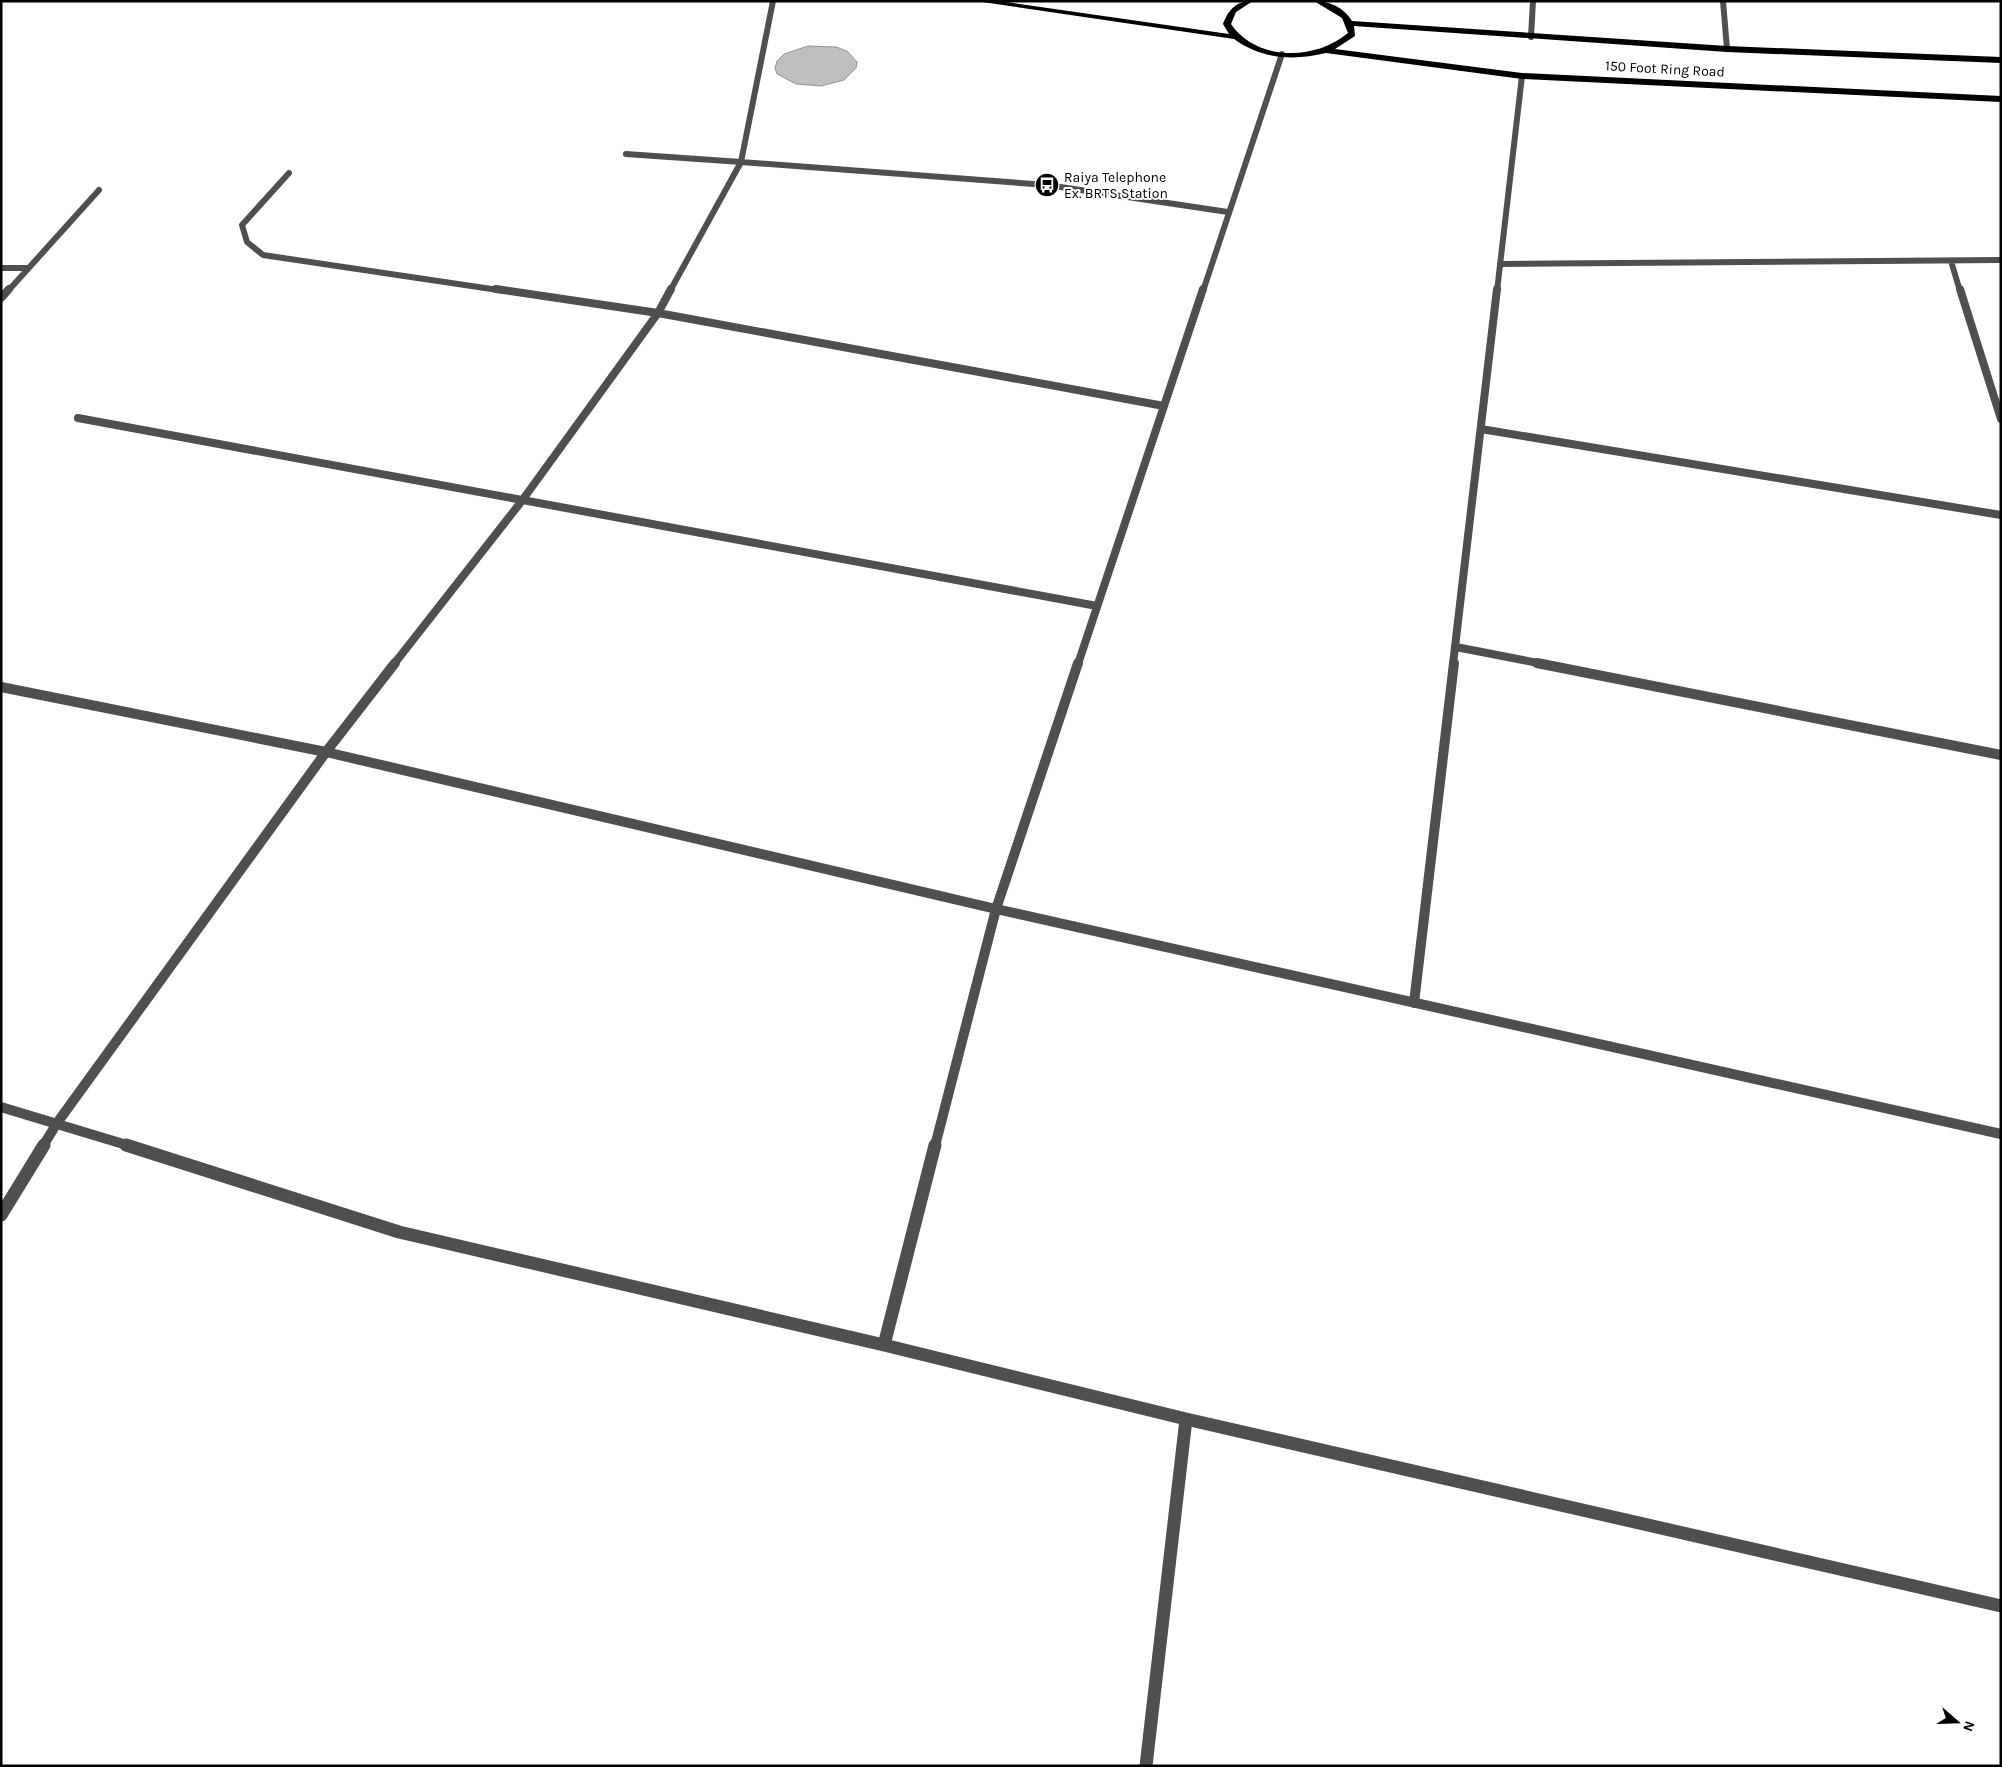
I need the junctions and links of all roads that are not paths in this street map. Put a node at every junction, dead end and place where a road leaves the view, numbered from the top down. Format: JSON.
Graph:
{"nodes":[{"id":1,"x":773,"y":1,"type":"edge"},
{"id":2,"x":980,"y":1,"type":"edge"},
{"id":3,"x":1248,"y":1,"type":"edge"},
{"id":4,"x":1318,"y":1,"type":"edge"},
{"id":5,"x":1533,"y":1,"type":"edge"},
{"id":6,"x":1723,"y":1,"type":"edge"},
{"id":7,"x":1352,"y":23,"type":"junction"},
{"id":8,"x":1236,"y":37,"type":"junction"},
{"id":9,"x":1531,"y":37,"type":"junction"},
{"id":10,"x":1727,"y":50,"type":"junction"},
{"id":11,"x":1329,"y":51,"type":"junction"},
{"id":12,"x":1282,"y":54,"type":"junction"},
{"id":13,"x":2001,"y":60,"type":"edge"},
{"id":14,"x":1522,"y":76,"type":"junction"},
{"id":15,"x":2001,"y":99,"type":"edge"},
{"id":16,"x":626,"y":154,"type":"dead end"},
{"id":17,"x":741,"y":162,"type":"junction"},
{"id":18,"x":289,"y":173,"type":"dead end"},
{"id":19,"x":99,"y":190,"type":"dead end"},
{"id":20,"x":1228,"y":212,"type":"junction"},
{"id":21,"x":2001,"y":260,"type":"edge"},
{"id":22,"x":1951,"y":261,"type":"junction"},
{"id":23,"x":1500,"y":264,"type":"junction"},
{"id":24,"x":1,"y":268,"type":"edge"},
{"id":25,"x":28,"y":268,"type":"junction"},
{"id":26,"x":1,"y":298,"type":"edge"},
{"id":27,"x":658,"y":313,"type":"junction"},
{"id":28,"x":1164,"y":406,"type":"junction"},
{"id":29,"x":78,"y":418,"type":"dead end"},
{"id":30,"x":2001,"y":419,"type":"edge"},
{"id":31,"x":1481,"y":429,"type":"junction"},
{"id":32,"x":521,"y":502,"type":"junction"},
{"id":33,"x":2001,"y":515,"type":"edge"},
{"id":34,"x":1097,"y":606,"type":"junction"},
{"id":35,"x":1456,"y":647,"type":"junction"},
{"id":36,"x":1,"y":686,"type":"edge"},
{"id":37,"x":326,"y":752,"type":"junction"},
{"id":38,"x":2001,"y":755,"type":"edge"},
{"id":39,"x":996,"y":909,"type":"junction"},
{"id":40,"x":1414,"y":1002,"type":"junction"},
{"id":41,"x":1,"y":1107,"type":"edge"},
{"id":42,"x":57,"y":1123,"type":"junction"},
{"id":43,"x":2001,"y":1134,"type":"edge"},
{"id":44,"x":1,"y":1215,"type":"edge"},
{"id":45,"x":884,"y":1345,"type":"junction"},
{"id":46,"x":1186,"y":1419,"type":"junction"},
{"id":47,"x":2001,"y":1606,"type":"edge"},
{"id":48,"x":1146,"y":1766,"type":"edge"}],
"edges":[{"from":1,"to":17,"type":"street"},
{"from":2,"to":8,"type":"highway"},
{"from":3,"to":8,"type":"highway"},
{"from":4,"to":7,"type":"highway"},
{"from":5,"to":9,"type":"street"},
{"from":6,"to":10,"type":"street"},
{"from":7,"to":9,"type":"highway","name":"150 Foot Ring Road"},
{"from":7,"to":11,"type":"highway"},
{"from":8,"to":12,"type":"highway"},
{"from":9,"to":10,"type":"highway","name":"150 Foot Ring Road"},
{"from":10,"to":13,"type":"highway","name":"150 Foot Ring Road"},
{"from":11,"to":12,"type":"highway"},
{"from":11,"to":14,"type":"highway","name":"150 Foot Ring Road"},
{"from":12,"to":20,"type":"street"},
{"from":14,"to":15,"type":"highway","name":"150 Foot Ring Road"},
{"from":14,"to":23,"type":"street"},
{"from":16,"to":17,"type":"street"},
{"from":17,"to":20,"type":"street"},
{"from":17,"to":27,"type":"street"},
{"from":18,"to":27,"type":"street"},
{"from":19,"to":25,"type":"street"},
{"from":20,"to":28,"type":"street"},
{"from":21,"to":22,"type":"street"},
{"from":22,"to":23,"type":"street"},
{"from":22,"to":30,"type":"street"},
{"from":23,"to":31,"type":"street"},
{"from":24,"to":25,"type":"street"},
{"from":25,"to":26,"type":"street"},
{"from":27,"to":28,"type":"street"},
{"from":27,"to":32,"type":"street"},
{"from":28,"to":34,"type":"street"},
{"from":29,"to":32,"type":"street"},
{"from":31,"to":33,"type":"street"},
{"from":31,"to":35,"type":"street"},
{"from":32,"to":34,"type":"street"},
{"from":32,"to":37,"type":"street"},
{"from":34,"to":39,"type":"street"},
{"from":35,"to":38,"type":"street"},
{"from":35,"to":40,"type":"street"},
{"from":36,"to":37,"type":"street"},
{"from":37,"to":39,"type":"street"},
{"from":37,"to":42,"type":"street"},
{"from":39,"to":40,"type":"street"},
{"from":39,"to":45,"type":"street"},
{"from":40,"to":43,"type":"street"},
{"from":41,"to":42,"type":"street"},
{"from":42,"to":44,"type":"street"},
{"from":42,"to":45,"type":"street"},
{"from":45,"to":46,"type":"street"},
{"from":46,"to":47,"type":"street"},
{"from":46,"to":48,"type":"street"}]}
